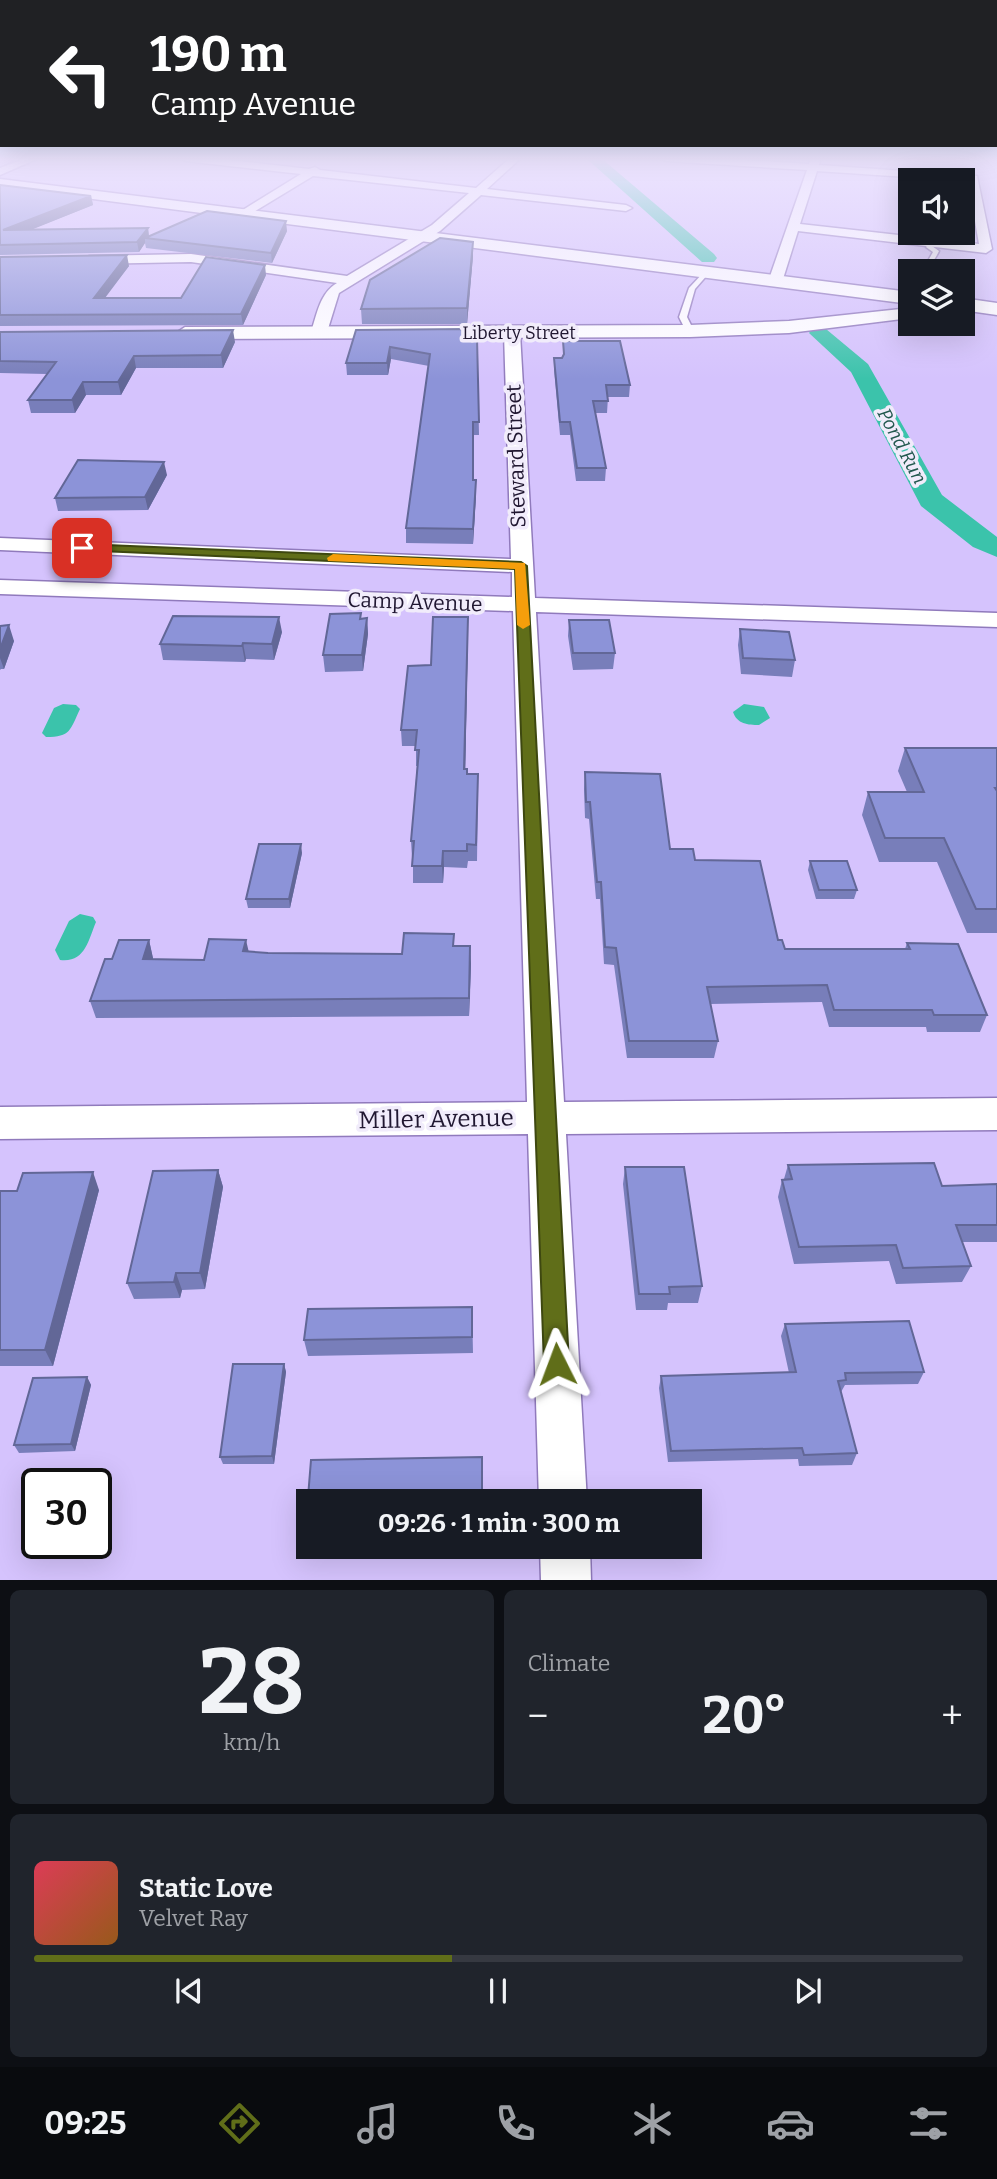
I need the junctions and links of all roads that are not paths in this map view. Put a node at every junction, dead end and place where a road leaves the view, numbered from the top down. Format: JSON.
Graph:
{"nodes":[{"id":1,"x":387,"y":232,"type":"edge"},
{"id":2,"x":429,"y":232,"type":"edge"},
{"id":3,"x":792,"y":232,"type":"edge"},
{"id":4,"x":834,"y":232,"type":"edge"},
{"id":5,"x":983,"y":232,"type":"edge"},
{"id":6,"x":424,"y":236,"type":"junction"},
{"id":7,"x":898,"y":239,"type":"edge"},
{"id":8,"x":930,"y":245,"type":"edge"},
{"id":9,"x":949,"y":245,"type":"edge"},
{"id":10,"x":933,"y":259,"type":"edge"},
{"id":11,"x":68,"y":260,"type":"edge"},
{"id":12,"x":706,"y":273,"type":"junction"},
{"id":13,"x":347,"y":280,"type":"junction"},
{"id":14,"x":775,"y":282,"type":"junction"},
{"id":15,"x":898,"y":296,"type":"edge"},
{"id":16,"x":975,"y":306,"type":"edge"},
{"id":17,"x":997,"y":309,"type":"edge"},
{"id":18,"x":898,"y":314,"type":"edge"},
{"id":19,"x":690,"y":331,"type":"junction"},
{"id":20,"x":320,"y":332,"type":"junction"},
{"id":21,"x":512,"y":332,"type":"junction"},
{"id":22,"x":167,"y":334,"type":"edge"},
{"id":23,"x":0,"y":544,"type":"edge"},
{"id":24,"x":521,"y":566,"type":"junction"},
{"id":25,"x":0,"y":587,"type":"edge"},
{"id":26,"x":522,"y":606,"type":"junction"},
{"id":27,"x":997,"y":620,"type":"edge"},
{"id":28,"x":997,"y":1114,"type":"edge"},
{"id":29,"x":546,"y":1118,"type":"junction"},
{"id":30,"x":0,"y":1123,"type":"edge"},
{"id":31,"x":562,"y":1489,"type":"edge"},
{"id":32,"x":565,"y":1559,"type":"edge"},
{"id":33,"x":566,"y":1580,"type":"edge"}],
"edges":[{"from":1,"to":6,"type":"main road"},
{"from":2,"to":6,"type":"street"},
{"from":3,"to":14,"type":"street"},
{"from":4,"to":7,"type":"street"},
{"from":5,"to":9,"type":"street"},
{"from":6,"to":12,"type":"main road"},
{"from":6,"to":13,"type":"street"},
{"from":8,"to":10,"type":"lane"},
{"from":11,"to":13,"type":"street"},
{"from":12,"to":14,"type":"main road"},
{"from":12,"to":19,"type":"lane"},
{"from":13,"to":20,"type":"street"},
{"from":14,"to":15,"type":"main road"},
{"from":16,"to":17,"type":"main road"},
{"from":18,"to":19,"type":"street","name":"Liberty Street"},
{"from":19,"to":21,"type":"street","name":"Liberty Street"},
{"from":20,"to":21,"type":"street","name":"Liberty Street"},
{"from":20,"to":22,"type":"street","name":"Liberty Street"},
{"from":21,"to":24,"type":"street","name":"Steward Street"},
{"from":23,"to":24,"type":"street","name":"Camp Avenue"},
{"from":24,"to":26,"type":"street","name":"Steward Street"},
{"from":25,"to":26,"type":"street","name":"Camp Avenue"},
{"from":26,"to":27,"type":"street","name":"Camp Avenue"},
{"from":26,"to":29,"type":"street","name":"Steward Street"},
{"from":28,"to":29,"type":"street","name":"Miller Avenue"},
{"from":29,"to":30,"type":"street","name":"Miller Avenue"},
{"from":29,"to":31,"type":"street","name":"Steward Street"},
{"from":32,"to":33,"type":"street"}]}
